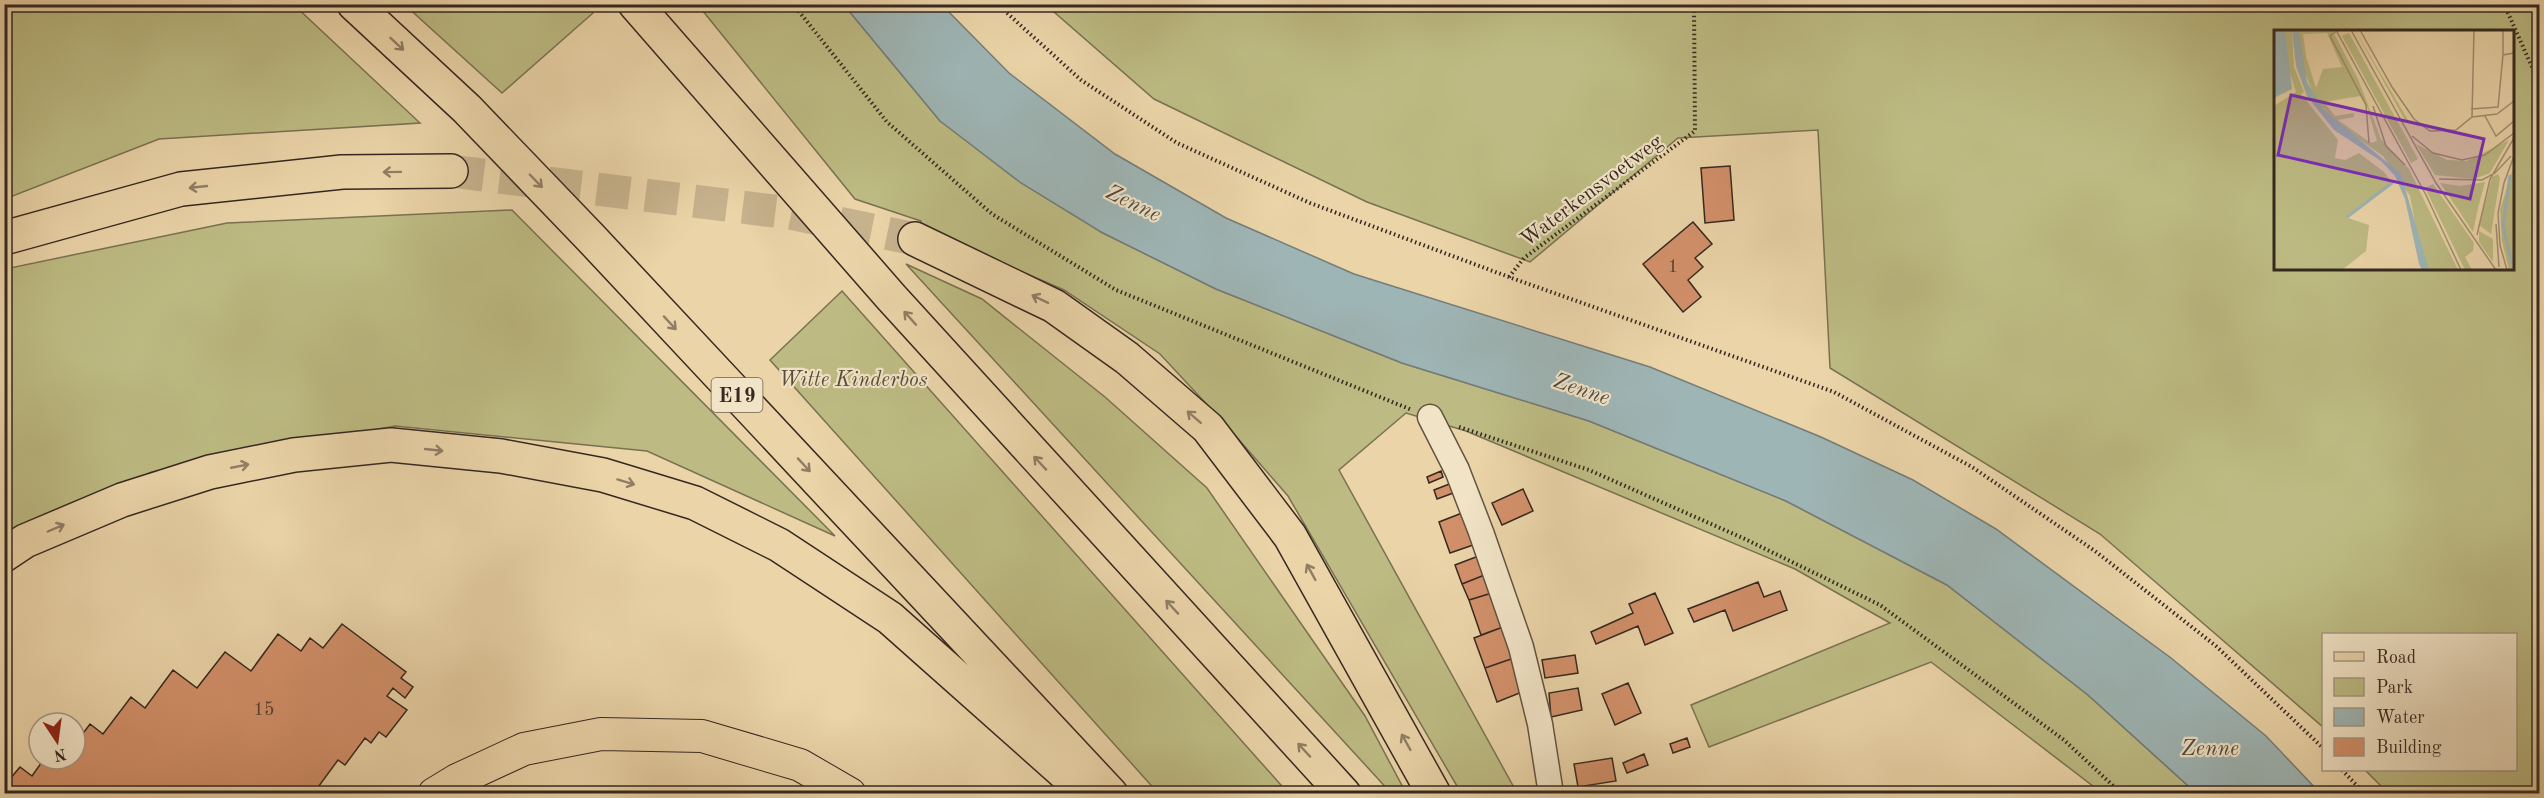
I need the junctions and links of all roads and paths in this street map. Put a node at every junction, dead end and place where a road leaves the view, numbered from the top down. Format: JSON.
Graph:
{"nodes":[{"id":1,"x":354,"y":4,"type":"edge"},
{"id":2,"x":635,"y":4,"type":"edge"},
{"id":3,"x":793,"y":4,"type":"edge"},
{"id":4,"x":997,"y":4,"type":"edge"},
{"id":5,"x":1694,"y":4,"type":"edge"},
{"id":6,"x":2504,"y":4,"type":"edge"},
{"id":7,"x":2540,"y":85,"type":"edge"},
{"id":8,"x":451,"y":171,"type":"tunnel mouth"},
{"id":9,"x":4,"y":238,"type":"edge"},
{"id":10,"x":915,"y":239,"type":"tunnel mouth"},
{"id":11,"x":1509,"y":278,"type":"junction"},
{"id":12,"x":1430,"y":417,"type":"junction"},
{"id":13,"x":4,"y":555,"type":"edge"},
{"id":14,"x":2322,"y":747,"type":"edge"},
{"id":15,"x":2343,"y":771,"type":"edge"},
{"id":16,"x":434,"y":794,"type":"edge"},
{"id":17,"x":850,"y":794,"type":"edge"},
{"id":18,"x":1088,"y":794,"type":"edge"},
{"id":19,"x":1111,"y":794,"type":"edge"},
{"id":20,"x":1344,"y":794,"type":"edge"},
{"id":21,"x":1434,"y":794,"type":"edge"},
{"id":22,"x":1551,"y":794,"type":"edge"},
{"id":23,"x":2122,"y":794,"type":"edge"},
{"id":24,"x":2365,"y":794,"type":"edge"}],
"edges":[{"from":1,"to":19,"type":"highway","number":"E19","one_way":true},
{"from":20,"to":2,"type":"highway","one_way":true},
{"from":3,"to":12,"type":"path"},
{"from":4,"to":11,"type":"path"},
{"from":5,"to":11,"type":"path","name":"Waterkensvoetweg"},
{"from":6,"to":7,"type":"path"},
{"from":8,"to":9,"type":"highway","one_way":true},
{"from":21,"to":10,"type":"highway","one_way":true},
{"from":11,"to":14,"type":"path"},
{"from":12,"to":22,"type":"street"},
{"from":12,"to":23,"type":"path"},
{"from":13,"to":18,"type":"highway","one_way":true},
{"from":15,"to":24,"type":"path"},
{"from":16,"to":17,"type":"main road"}]}
